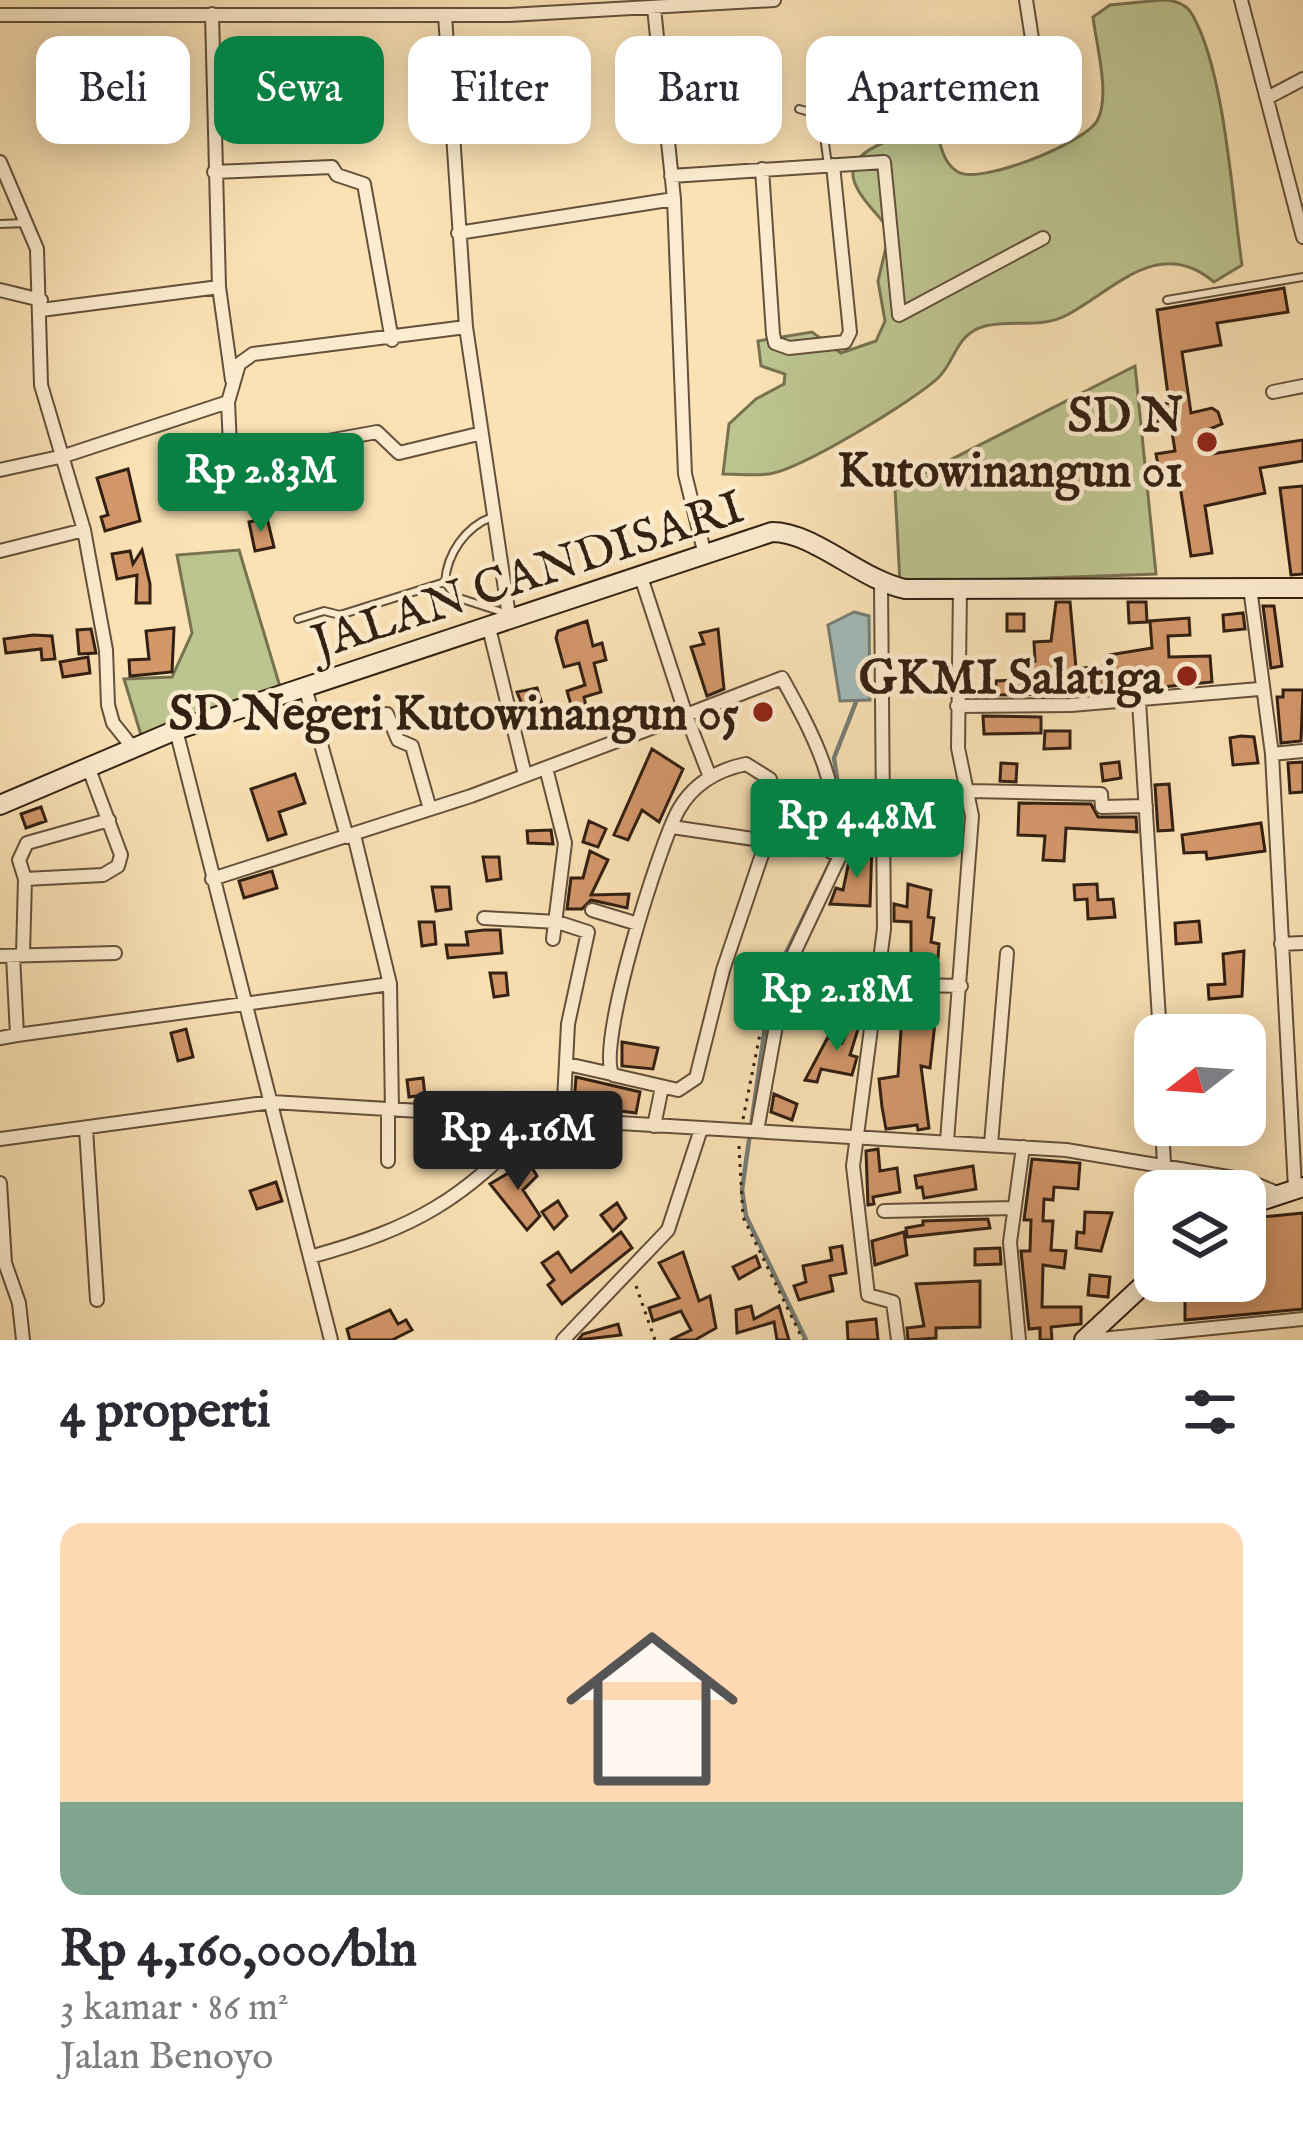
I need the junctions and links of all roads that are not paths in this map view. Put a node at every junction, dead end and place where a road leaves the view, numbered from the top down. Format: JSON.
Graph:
{"nodes":[{"id":1,"x":774,"y":0,"type":"edge"},
{"id":2,"x":1026,"y":0,"type":"edge"},
{"id":3,"x":1240,"y":0,"type":"edge"},
{"id":4,"x":689,"y":2,"type":"edge"},
{"id":5,"x":285,"y":6,"type":"edge"},
{"id":6,"x":38,"y":7,"type":"edge"},
{"id":7,"x":508,"y":8,"type":"edge"},
{"id":8,"x":654,"y":8,"type":"junction"},
{"id":9,"x":212,"y":14,"type":"junction"},
{"id":10,"x":0,"y":15,"type":"edge"},
{"id":11,"x":445,"y":15,"type":"junction"},
{"id":12,"x":1032,"y":36,"type":"edge"},
{"id":13,"x":1303,"y":79,"type":"edge"},
{"id":14,"x":1267,"y":98,"type":"junction"},
{"id":15,"x":799,"y":109,"type":"dead end"},
{"id":16,"x":830,"y":165,"type":"junction"},
{"id":17,"x":1,"y":169,"type":"edge"},
{"id":18,"x":762,"y":169,"type":"junction"},
{"id":19,"x":214,"y":172,"type":"junction"},
{"id":20,"x":671,"y":176,"type":"junction"},
{"id":21,"x":674,"y":199,"type":"junction"},
{"id":22,"x":28,"y":223,"type":"junction"},
{"id":23,"x":0,"y":224,"type":"edge"},
{"id":24,"x":458,"y":233,"type":"junction"},
{"id":25,"x":1303,"y":237,"type":"edge"},
{"id":26,"x":1043,"y":238,"type":"dead end"},
{"id":27,"x":1303,"y":277,"type":"edge"},
{"id":28,"x":219,"y":287,"type":"junction"},
{"id":29,"x":0,"y":290,"type":"edge"},
{"id":30,"x":1167,"y":300,"type":"dead end"},
{"id":31,"x":41,"y":305,"type":"junction"},
{"id":32,"x":466,"y":327,"type":"junction"},
{"id":33,"x":392,"y":340,"type":"junction"},
{"id":34,"x":232,"y":381,"type":"junction"},
{"id":35,"x":1303,"y":386,"type":"edge"},
{"id":36,"x":1273,"y":392,"type":"dead end"},
{"id":37,"x":228,"y":402,"type":"junction"},
{"id":38,"x":478,"y":434,"type":"junction"},
{"id":39,"x":64,"y":456,"type":"junction"},
{"id":40,"x":0,"y":470,"type":"edge"},
{"id":41,"x":492,"y":517,"type":"junction"},
{"id":42,"x":84,"y":530,"type":"junction"},
{"id":43,"x":0,"y":550,"type":"edge"},
{"id":44,"x":704,"y":555,"type":"junction"},
{"id":45,"x":641,"y":577,"type":"junction"},
{"id":46,"x":446,"y":583,"type":"junction"},
{"id":47,"x":881,"y":584,"type":"junction"},
{"id":48,"x":1250,"y":588,"type":"junction"},
{"id":49,"x":1303,"y":588,"type":"edge"},
{"id":50,"x":960,"y":590,"type":"junction"},
{"id":51,"x":509,"y":615,"type":"junction"},
{"id":52,"x":298,"y":620,"type":"dead end"},
{"id":53,"x":488,"y":624,"type":"junction"},
{"id":54,"x":305,"y":687,"type":"junction"},
{"id":55,"x":1259,"y":689,"type":"junction"},
{"id":56,"x":1139,"y":701,"type":"junction"},
{"id":57,"x":957,"y":706,"type":"junction"},
{"id":58,"x":387,"y":713,"type":"dead end"},
{"id":59,"x":686,"y":715,"type":"junction"},
{"id":60,"x":176,"y":730,"type":"junction"},
{"id":61,"x":133,"y":748,"type":"junction"},
{"id":62,"x":1303,"y":751,"type":"edge"},
{"id":63,"x":1271,"y":754,"type":"junction"},
{"id":64,"x":546,"y":767,"type":"junction"},
{"id":65,"x":89,"y":769,"type":"junction"},
{"id":66,"x":525,"y":775,"type":"junction"},
{"id":67,"x":710,"y":777,"type":"junction"},
{"id":68,"x":970,"y":791,"type":"junction"},
{"id":69,"x":848,"y":800,"type":"dead end"},
{"id":70,"x":0,"y":805,"type":"edge"},
{"id":71,"x":1146,"y":806,"type":"junction"},
{"id":72,"x":430,"y":809,"type":"junction"},
{"id":73,"x":109,"y":820,"type":"junction"},
{"id":74,"x":843,"y":825,"type":"junction"},
{"id":75,"x":671,"y":826,"type":"junction"},
{"id":76,"x":350,"y":836,"type":"junction"},
{"id":77,"x":767,"y":842,"type":"junction"},
{"id":78,"x":831,"y":852,"type":"dead end"},
{"id":79,"x":26,"y":878,"type":"junction"},
{"id":80,"x":212,"y":879,"type":"junction"},
{"id":81,"x":592,"y":910,"type":"dead end"},
{"id":82,"x":484,"y":918,"type":"dead end"},
{"id":83,"x":556,"y":922,"type":"junction"},
{"id":84,"x":638,"y":924,"type":"junction"},
{"id":85,"x":553,"y":939,"type":"dead end"},
{"id":86,"x":1303,"y":943,"type":"edge"},
{"id":87,"x":1281,"y":944,"type":"junction"},
{"id":88,"x":115,"y":953,"type":"dead end"},
{"id":89,"x":1007,"y":953,"type":"dead end"},
{"id":90,"x":12,"y":956,"type":"edge"},
{"id":91,"x":390,"y":984,"type":"junction"},
{"id":92,"x":877,"y":984,"type":"junction"},
{"id":93,"x":961,"y":986,"type":"junction"},
{"id":94,"x":245,"y":1006,"type":"junction"},
{"id":95,"x":1159,"y":1014,"type":"edge"},
{"id":96,"x":17,"y":1036,"type":"junction"},
{"id":97,"x":0,"y":1038,"type":"edge"},
{"id":98,"x":567,"y":1064,"type":"junction"},
{"id":99,"x":613,"y":1075,"type":"junction"},
{"id":100,"x":662,"y":1087,"type":"junction"},
{"id":101,"x":272,"y":1102,"type":"junction"},
{"id":102,"x":390,"y":1110,"type":"junction"},
{"id":103,"x":538,"y":1119,"type":"junction"},
{"id":104,"x":563,"y":1120,"type":"junction"},
{"id":105,"x":655,"y":1126,"type":"junction"},
{"id":106,"x":700,"y":1129,"type":"junction"},
{"id":107,"x":86,"y":1130,"type":"junction"},
{"id":108,"x":750,"y":1131,"type":"junction"},
{"id":109,"x":854,"y":1138,"type":"junction"},
{"id":110,"x":0,"y":1139,"type":"edge"},
{"id":111,"x":947,"y":1142,"type":"junction"},
{"id":112,"x":991,"y":1144,"type":"junction"},
{"id":113,"x":1163,"y":1146,"type":"edge"},
{"id":114,"x":1023,"y":1147,"type":"junction"},
{"id":115,"x":388,"y":1161,"type":"dead end"},
{"id":116,"x":1163,"y":1164,"type":"junction"},
{"id":117,"x":0,"y":1184,"type":"edge"},
{"id":118,"x":1292,"y":1189,"type":"edge"},
{"id":119,"x":1012,"y":1208,"type":"junction"},
{"id":120,"x":884,"y":1211,"type":"dead end"},
{"id":121,"x":310,"y":1257,"type":"junction"},
{"id":122,"x":5,"y":1287,"type":"edge"},
{"id":123,"x":1134,"y":1295,"type":"edge"},
{"id":124,"x":97,"y":1300,"type":"dead end"},
{"id":125,"x":1303,"y":1319,"type":"edge"},
{"id":126,"x":23,"y":1340,"type":"edge"},
{"id":127,"x":332,"y":1340,"type":"edge"},
{"id":128,"x":563,"y":1340,"type":"edge"},
{"id":129,"x":898,"y":1340,"type":"edge"},
{"id":130,"x":1019,"y":1340,"type":"edge"},
{"id":131,"x":1088,"y":1340,"type":"edge"}],
"edges":[{"from":1,"to":4,"type":"street"},
{"from":2,"to":12,"type":"street"},
{"from":3,"to":14,"type":"street"},
{"from":4,"to":8,"type":"street"},
{"from":5,"to":9,"type":"street"},
{"from":5,"to":11,"type":"street"},
{"from":6,"to":9,"type":"street"},
{"from":6,"to":10,"type":"street"},
{"from":7,"to":8,"type":"street"},
{"from":7,"to":11,"type":"street"},
{"from":8,"to":20,"type":"street"},
{"from":9,"to":19,"type":"street"},
{"from":11,"to":24,"type":"street"},
{"from":13,"to":14,"type":"street"},
{"from":14,"to":25,"type":"street"},
{"from":15,"to":16,"type":"lane"},
{"from":16,"to":18,"type":"street"},
{"from":16,"to":18,"type":"street"},
{"from":16,"to":26,"type":"street"},
{"from":17,"to":22,"type":"street"},
{"from":18,"to":20,"type":"street"},
{"from":19,"to":28,"type":"street"},
{"from":19,"to":33,"type":"street"},
{"from":20,"to":21,"type":"street"},
{"from":21,"to":24,"type":"street"},
{"from":21,"to":44,"type":"street"},
{"from":22,"to":23,"type":"lane"},
{"from":22,"to":31,"type":"street"},
{"from":24,"to":32,"type":"street"},
{"from":27,"to":30,"type":"lane"},
{"from":28,"to":31,"type":"street"},
{"from":28,"to":34,"type":"street"},
{"from":29,"to":31,"type":"street"},
{"from":31,"to":39,"type":"street"},
{"from":32,"to":33,"type":"street"},
{"from":32,"to":38,"type":"street"},
{"from":33,"to":34,"type":"street"},
{"from":34,"to":37,"type":"street"},
{"from":35,"to":36,"type":"street"},
{"from":37,"to":38,"type":"street"},
{"from":37,"to":39,"type":"street"},
{"from":38,"to":41,"type":"street"},
{"from":39,"to":40,"type":"street"},
{"from":39,"to":42,"type":"street"},
{"from":41,"to":46,"type":"lane"},
{"from":41,"to":51,"type":"street"},
{"from":42,"to":43,"type":"street"},
{"from":42,"to":61,"type":"street"},
{"from":44,"to":45,"type":"street","name":"JALAN CANDISARI"},
{"from":44,"to":47,"type":"street","name":"JALAN CANDISARI"},
{"from":45,"to":51,"type":"street","name":"JALAN CANDISARI"},
{"from":45,"to":59,"type":"street"},
{"from":46,"to":51,"type":"lane"},
{"from":46,"to":52,"type":"lane"},
{"from":47,"to":50,"type":"street","name":"JALAN CANDISARI"},
{"from":47,"to":92,"type":"street"},
{"from":48,"to":49,"type":"street","name":"JALAN CANDISARI"},
{"from":48,"to":50,"type":"street","name":"JALAN CANDISARI"},
{"from":48,"to":55,"type":"street"},
{"from":50,"to":57,"type":"street"},
{"from":51,"to":53,"type":"street","name":"JALAN CANDISARI"},
{"from":53,"to":54,"type":"street","name":"JALAN CANDISARI"},
{"from":53,"to":66,"type":"street"},
{"from":54,"to":60,"type":"street","name":"JALAN CANDISARI"},
{"from":54,"to":76,"type":"street"},
{"from":55,"to":56,"type":"street"},
{"from":55,"to":63,"type":"street"},
{"from":56,"to":57,"type":"street"},
{"from":56,"to":71,"type":"street"},
{"from":57,"to":68,"type":"street"},
{"from":58,"to":72,"type":"street"},
{"from":59,"to":64,"type":"street"},
{"from":59,"to":67,"type":"street"},
{"from":59,"to":74,"type":"street"},
{"from":60,"to":61,"type":"street","name":"JALAN CANDISARI"},
{"from":60,"to":80,"type":"street"},
{"from":61,"to":65,"type":"street","name":"JALAN CANDISARI"},
{"from":62,"to":63,"type":"street"},
{"from":63,"to":87,"type":"street"},
{"from":64,"to":66,"type":"street"},
{"from":64,"to":83,"type":"street"},
{"from":65,"to":70,"type":"street","name":"JALAN CANDISARI"},
{"from":65,"to":73,"type":"street"},
{"from":66,"to":72,"type":"street"},
{"from":67,"to":75,"type":"street"},
{"from":67,"to":77,"type":"street"},
{"from":68,"to":71,"type":"street"},
{"from":68,"to":93,"type":"street"},
{"from":69,"to":74,"type":"street"},
{"from":71,"to":95,"type":"street"},
{"from":72,"to":76,"type":"street"},
{"from":73,"to":79,"type":"street"},
{"from":73,"to":79,"type":"street"},
{"from":74,"to":78,"type":"street"},
{"from":74,"to":108,"type":"street"},
{"from":75,"to":77,"type":"street"},
{"from":75,"to":84,"type":"street"},
{"from":76,"to":80,"type":"street"},
{"from":76,"to":91,"type":"street"},
{"from":77,"to":100,"type":"street"},
{"from":79,"to":90,"type":"street"},
{"from":80,"to":94,"type":"street"},
{"from":81,"to":84,"type":"street"},
{"from":82,"to":83,"type":"street"},
{"from":83,"to":85,"type":"street"},
{"from":83,"to":98,"type":"street"},
{"from":84,"to":99,"type":"street"},
{"from":86,"to":87,"type":"street"},
{"from":87,"to":118,"type":"street"},
{"from":88,"to":90,"type":"street"},
{"from":89,"to":112,"type":"street"},
{"from":90,"to":96,"type":"street"},
{"from":91,"to":94,"type":"street"},
{"from":91,"to":102,"type":"street"},
{"from":92,"to":93,"type":"street"},
{"from":92,"to":109,"type":"street"},
{"from":93,"to":111,"type":"street"},
{"from":94,"to":96,"type":"street"},
{"from":94,"to":101,"type":"street"},
{"from":96,"to":97,"type":"street"},
{"from":98,"to":99,"type":"street"},
{"from":98,"to":104,"type":"street"},
{"from":99,"to":100,"type":"street"},
{"from":100,"to":105,"type":"street"},
{"from":101,"to":102,"type":"street"},
{"from":101,"to":107,"type":"street"},
{"from":101,"to":121,"type":"street"},
{"from":102,"to":103,"type":"street"},
{"from":102,"to":115,"type":"street"},
{"from":103,"to":104,"type":"street"},
{"from":103,"to":121,"type":"street"},
{"from":104,"to":105,"type":"street"},
{"from":105,"to":106,"type":"street"},
{"from":106,"to":108,"type":"street"},
{"from":106,"to":128,"type":"street"},
{"from":107,"to":110,"type":"street"},
{"from":107,"to":124,"type":"street"},
{"from":108,"to":109,"type":"street"},
{"from":109,"to":111,"type":"street"},
{"from":109,"to":129,"type":"street"},
{"from":111,"to":112,"type":"street"},
{"from":112,"to":114,"type":"street"},
{"from":113,"to":116,"type":"street"},
{"from":114,"to":116,"type":"street"},
{"from":114,"to":119,"type":"street"},
{"from":116,"to":118,"type":"street"},
{"from":117,"to":122,"type":"street"},
{"from":119,"to":120,"type":"street"},
{"from":119,"to":130,"type":"street"},
{"from":121,"to":127,"type":"street"},
{"from":122,"to":126,"type":"street"},
{"from":123,"to":131,"type":"street"},
{"from":125,"to":131,"type":"street"}]}
